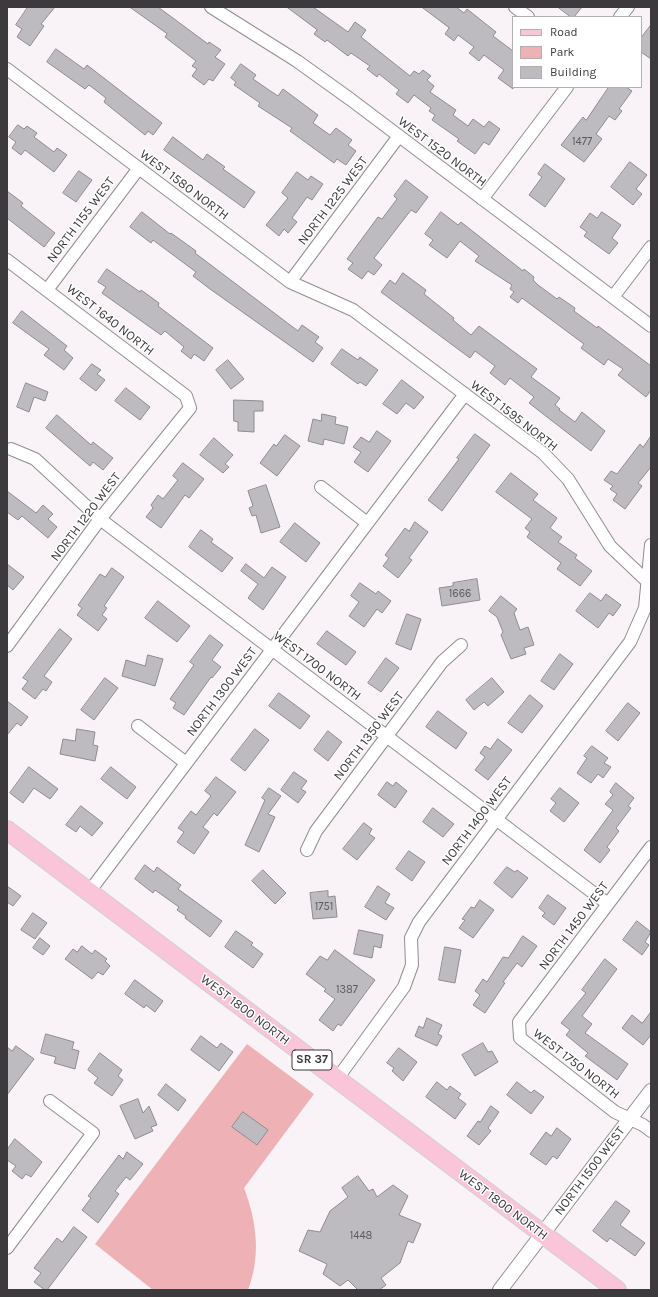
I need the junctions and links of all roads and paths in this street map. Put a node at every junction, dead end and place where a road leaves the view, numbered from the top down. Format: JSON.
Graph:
{"nodes":[{"id":1,"x":211,"y":7,"type":"edge"},
{"id":2,"x":515,"y":7,"type":"edge"},
{"id":3,"x":628,"y":7,"type":"edge"},
{"id":4,"x":527,"y":16,"type":"edge"},
{"id":5,"x":621,"y":16,"type":"edge"},
{"id":6,"x":7,"y":69,"type":"edge"},
{"id":7,"x":566,"y":88,"type":"edge"},
{"id":8,"x":399,"y":136,"type":"junction"},
{"id":9,"x":139,"y":168,"type":"junction"},
{"id":10,"x":482,"y":199,"type":"junction"},
{"id":11,"x":651,"y":247,"type":"edge"},
{"id":12,"x":7,"y":260,"type":"edge"},
{"id":13,"x":290,"y":282,"type":"junction"},
{"id":14,"x":47,"y":290,"type":"junction"},
{"id":15,"x":613,"y":297,"type":"junction"},
{"id":16,"x":353,"y":310,"type":"joint"},
{"id":17,"x":651,"y":326,"type":"edge"},
{"id":18,"x":465,"y":394,"type":"junction"},
{"id":19,"x":190,"y":408,"type":"joint"},
{"id":20,"x":11,"y":449,"type":"dead end"},
{"id":21,"x":321,"y":487,"type":"dead end"},
{"id":22,"x":100,"y":519,"type":"junction"},
{"id":23,"x":367,"y":523,"type":"junction"},
{"id":24,"x":651,"y":545,"type":"edge"},
{"id":25,"x":650,"y":584,"type":"edge"},
{"id":26,"x":9,"y":638,"type":"edge"},
{"id":27,"x":461,"y":646,"type":"dead end"},
{"id":28,"x":272,"y":649,"type":"junction"},
{"id":29,"x":138,"y":726,"type":"dead end"},
{"id":30,"x":387,"y":736,"type":"junction"},
{"id":31,"x":186,"y":763,"type":"junction"},
{"id":32,"x":496,"y":819,"type":"junction"},
{"id":33,"x":7,"y":830,"type":"edge"},
{"id":34,"x":651,"y":847,"type":"edge"},
{"id":35,"x":307,"y":850,"type":"dead end"},
{"id":36,"x":89,"y":892,"type":"junction"},
{"id":37,"x":608,"y":904,"type":"junction"},
{"id":38,"x":519,"y":1022,"type":"joint"},
{"id":39,"x":337,"y":1079,"type":"junction"},
{"id":40,"x":651,"y":1091,"type":"edge"},
{"id":41,"x":50,"y":1101,"type":"dead end"},
{"id":42,"x":630,"y":1119,"type":"junction"},
{"id":43,"x":651,"y":1131,"type":"edge"},
{"id":44,"x":542,"y":1234,"type":"junction"},
{"id":45,"x":7,"y":1248,"type":"edge"},
{"id":46,"x":500,"y":1290,"type":"edge"},
{"id":47,"x":617,"y":1290,"type":"edge"}],
"edges":[{"from":1,"to":8,"type":"street","name":"WEST 1520 NORTH"},
{"from":2,"to":4,"type":"street"},
{"from":3,"to":5,"type":"street"},
{"from":6,"to":9,"type":"street","name":"WEST 1580 NORTH"},
{"from":7,"to":10,"type":"street"},
{"from":8,"to":10,"type":"street","name":"WEST 1520 NORTH"},
{"from":8,"to":13,"type":"street","name":"NORTH 1225 WEST"},
{"from":9,"to":13,"type":"street","name":"WEST 1580 NORTH"},
{"from":9,"to":14,"type":"street","name":"NORTH 1155 WEST"},
{"from":10,"to":15,"type":"street","name":"WEST 1520 NORTH"},
{"from":11,"to":15,"type":"street"},
{"from":12,"to":14,"type":"street","name":"WEST 1640 NORTH"},
{"from":13,"to":16,"type":"street","name":"WEST 1580 NORTH"},
{"from":14,"to":19,"type":"street","name":"WEST 1640 NORTH"},
{"from":15,"to":17,"type":"street","name":"WEST 1520 NORTH"},
{"from":16,"to":18,"type":"street","name":"WEST 1595 NORTH"},
{"from":18,"to":23,"type":"street","name":"NORTH 1300 WEST"},
{"from":18,"to":25,"type":"street","name":"WEST 1595 NORTH"},
{"from":19,"to":22,"type":"street","name":"NORTH 1220 WEST"},
{"from":20,"to":22,"type":"street","name":"WEST 1700 NORTH"},
{"from":21,"to":23,"type":"street"},
{"from":22,"to":26,"type":"street","name":"NORTH 1220 WEST"},
{"from":22,"to":28,"type":"street","name":"WEST 1700 NORTH"},
{"from":23,"to":28,"type":"street","name":"NORTH 1300 WEST"},
{"from":24,"to":25,"type":"street","name":"NORTH 1400 WEST"},
{"from":25,"to":32,"type":"street","name":"NORTH 1400 WEST"},
{"from":27,"to":30,"type":"street","name":"NORTH 1350 WEST"},
{"from":28,"to":30,"type":"street","name":"WEST 1700 NORTH"},
{"from":28,"to":31,"type":"street","name":"NORTH 1300 WEST"},
{"from":29,"to":31,"type":"street"},
{"from":30,"to":32,"type":"street","name":"WEST 1700 NORTH"},
{"from":30,"to":35,"type":"street","name":"NORTH 1350 WEST"},
{"from":31,"to":36,"type":"street","name":"NORTH 1300 WEST"},
{"from":32,"to":37,"type":"street","name":"WEST 1700 NORTH"},
{"from":32,"to":39,"type":"street","name":"NORTH 1400 WEST"},
{"from":33,"to":36,"type":"main road","name":"WEST 1800 NORTH","number":"SR 37"},
{"from":34,"to":37,"type":"street","name":"NORTH 1450 WEST"},
{"from":36,"to":39,"type":"main road","name":"WEST 1800 NORTH","number":"SR 37"},
{"from":37,"to":38,"type":"street","name":"NORTH 1450 WEST"},
{"from":38,"to":42,"type":"street","name":"WEST 1750 NORTH"},
{"from":39,"to":44,"type":"main road","name":"WEST 1800 NORTH","number":"SR 37"},
{"from":40,"to":42,"type":"street","name":"NORTH 1500 WEST"},
{"from":41,"to":45,"type":"street"},
{"from":42,"to":43,"type":"street","name":"WEST 1750 NORTH"},
{"from":42,"to":44,"type":"street","name":"NORTH 1500 WEST"},
{"from":44,"to":46,"type":"street","name":"NORTH 1500 WEST"},
{"from":44,"to":47,"type":"main road","name":"WEST 1800 NORTH","number":"SR 37"}]}
